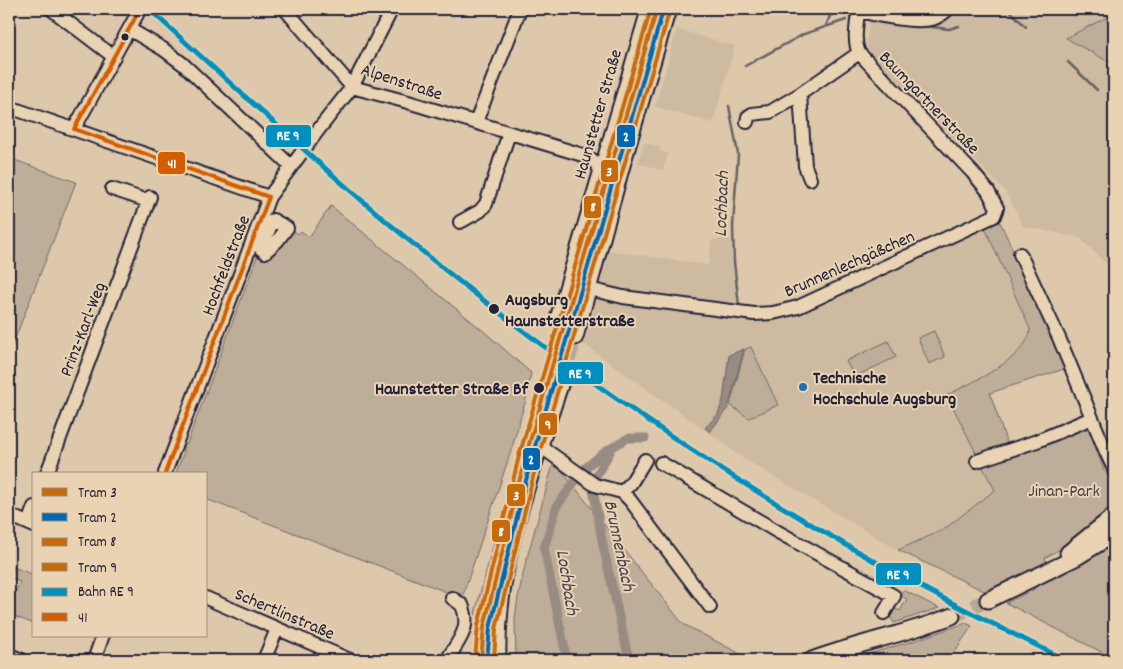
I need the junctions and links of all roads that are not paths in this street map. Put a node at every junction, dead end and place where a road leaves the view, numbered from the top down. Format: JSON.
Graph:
{"nodes":[{"id":1,"x":51,"y":9,"type":"edge"},
{"id":2,"x":285,"y":9,"type":"edge"},
{"id":3,"x":392,"y":9,"type":"edge"},
{"id":4,"x":520,"y":9,"type":"edge"},
{"id":5,"x":648,"y":9,"type":"edge"},
{"id":6,"x":668,"y":9,"type":"edge"},
{"id":7,"x":948,"y":9,"type":"edge"},
{"id":8,"x":855,"y":10,"type":"edge"},
{"id":9,"x":138,"y":12,"type":"edge"},
{"id":10,"x":129,"y":29,"type":"junction"},
{"id":11,"x":859,"y":53,"type":"junction"},
{"id":12,"x":114,"y":57,"type":"junction"},
{"id":13,"x":352,"y":87,"type":"junction"},
{"id":14,"x":800,"y":94,"type":"junction"},
{"id":15,"x":9,"y":107,"type":"edge"},
{"id":16,"x":750,"y":118,"type":"dead end"},
{"id":17,"x":476,"y":122,"type":"junction"},
{"id":18,"x":74,"y":129,"type":"junction"},
{"id":19,"x":509,"y":133,"type":"junction"},
{"id":20,"x":292,"y":165,"type":"junction"},
{"id":21,"x":600,"y":170,"type":"junction"},
{"id":22,"x":810,"y":179,"type":"dead end"},
{"id":23,"x":112,"y":189,"type":"dead end"},
{"id":24,"x":269,"y":197,"type":"junction"},
{"id":25,"x":996,"y":212,"type":"joint"},
{"id":26,"x":460,"y":222,"type":"dead end"},
{"id":27,"x":1020,"y":254,"type":"dead end"},
{"id":28,"x":589,"y":289,"type":"junction"},
{"id":29,"x":557,"y":317,"type":"dead end"},
{"id":30,"x":575,"y":337,"type":"tunnel mouth"},
{"id":31,"x":561,"y":382,"type":"tunnel mouth"},
{"id":32,"x":1092,"y":418,"type":"junction"},
{"id":33,"x":540,"y":446,"type":"junction"},
{"id":34,"x":645,"y":460,"type":"dead end"},
{"id":35,"x":976,"y":461,"type":"dead end"},
{"id":36,"x":661,"y":463,"type":"dead end"},
{"id":37,"x":1114,"y":469,"type":"edge"},
{"id":38,"x":47,"y":472,"type":"edge"},
{"id":39,"x":166,"y":472,"type":"edge"},
{"id":40,"x":622,"y":492,"type":"junction"},
{"id":41,"x":9,"y":515,"type":"edge"},
{"id":42,"x":1114,"y":516,"type":"edge"},
{"id":43,"x":31,"y":525,"type":"edge"},
{"id":44,"x":1114,"y":534,"type":"edge"},
{"id":45,"x":1035,"y":578,"type":"junction"},
{"id":46,"x":452,"y":598,"type":"dead end"},
{"id":47,"x":208,"y":599,"type":"edge"},
{"id":48,"x":988,"y":600,"type":"tunnel mouth"},
{"id":49,"x":710,"y":607,"type":"dead end"},
{"id":50,"x":884,"y":613,"type":"dead end"},
{"id":51,"x":952,"y":616,"type":"tunnel mouth"},
{"id":52,"x":277,"y":629,"type":"junction"},
{"id":53,"x":103,"y":636,"type":"edge"},
{"id":54,"x":94,"y":660,"type":"edge"},
{"id":55,"x":264,"y":660,"type":"edge"},
{"id":56,"x":350,"y":660,"type":"edge"},
{"id":57,"x":447,"y":660,"type":"edge"},
{"id":58,"x":498,"y":660,"type":"edge"},
{"id":59,"x":812,"y":660,"type":"edge"}],
"edges":[{"from":1,"to":12,"type":"street"},
{"from":2,"to":13,"type":"street","name":"Alpenstraße"},
{"from":3,"to":13,"type":"street","name":"Hochfeldstraße"},
{"from":4,"to":17,"type":"street"},
{"from":5,"to":21,"type":"street","name":"Haunstetter Straße"},
{"from":6,"to":28,"type":"main road"},
{"from":7,"to":8,"type":"street"},
{"from":8,"to":11,"type":"street","name":"Baumgartnerstraße"},
{"from":9,"to":10,"type":"street"},
{"from":10,"to":12,"type":"street"},
{"from":10,"to":20,"type":"street"},
{"from":11,"to":14,"type":"street"},
{"from":11,"to":25,"type":"street","name":"Baumgartnerstraße"},
{"from":12,"to":18,"type":"street"},
{"from":13,"to":17,"type":"street","name":"Alpenstraße"},
{"from":13,"to":20,"type":"street","name":"Hochfeldstraße"},
{"from":14,"to":16,"type":"street"},
{"from":14,"to":22,"type":"street"},
{"from":15,"to":18,"type":"street"},
{"from":17,"to":19,"type":"street","name":"Alpenstraße"},
{"from":18,"to":24,"type":"street"},
{"from":19,"to":21,"type":"street","name":"Alpenstraße"},
{"from":19,"to":26,"type":"street"},
{"from":20,"to":24,"type":"street","name":"Hochfeldstraße"},
{"from":21,"to":29,"type":"street","name":"Haunstetter Straße"},
{"from":23,"to":38,"type":"street","name":"Prinz-Karl-Weg"},
{"from":24,"to":39,"type":"street","name":"Hochfeldstraße"},
{"from":25,"to":28,"type":"street","name":"Brunnenlechgäßchen"},
{"from":27,"to":32,"type":"street"},
{"from":28,"to":30,"type":"main road"},
{"from":31,"to":33,"type":"main road"},
{"from":32,"to":35,"type":"street"},
{"from":32,"to":37,"type":"street"},
{"from":33,"to":40,"type":"street"},
{"from":33,"to":58,"type":"main road"},
{"from":34,"to":40,"type":"street"},
{"from":36,"to":50,"type":"street"},
{"from":40,"to":49,"type":"street"},
{"from":41,"to":43,"type":"street"},
{"from":42,"to":45,"type":"main road"},
{"from":44,"to":45,"type":"main road"},
{"from":45,"to":48,"type":"main road"},
{"from":46,"to":57,"type":"street"},
{"from":47,"to":52,"type":"street","name":"Schertlinstraße"},
{"from":51,"to":59,"type":"main road"},
{"from":52,"to":55,"type":"street"},
{"from":52,"to":56,"type":"street","name":"Schertlinstraße"},
{"from":53,"to":54,"type":"street"}]}
